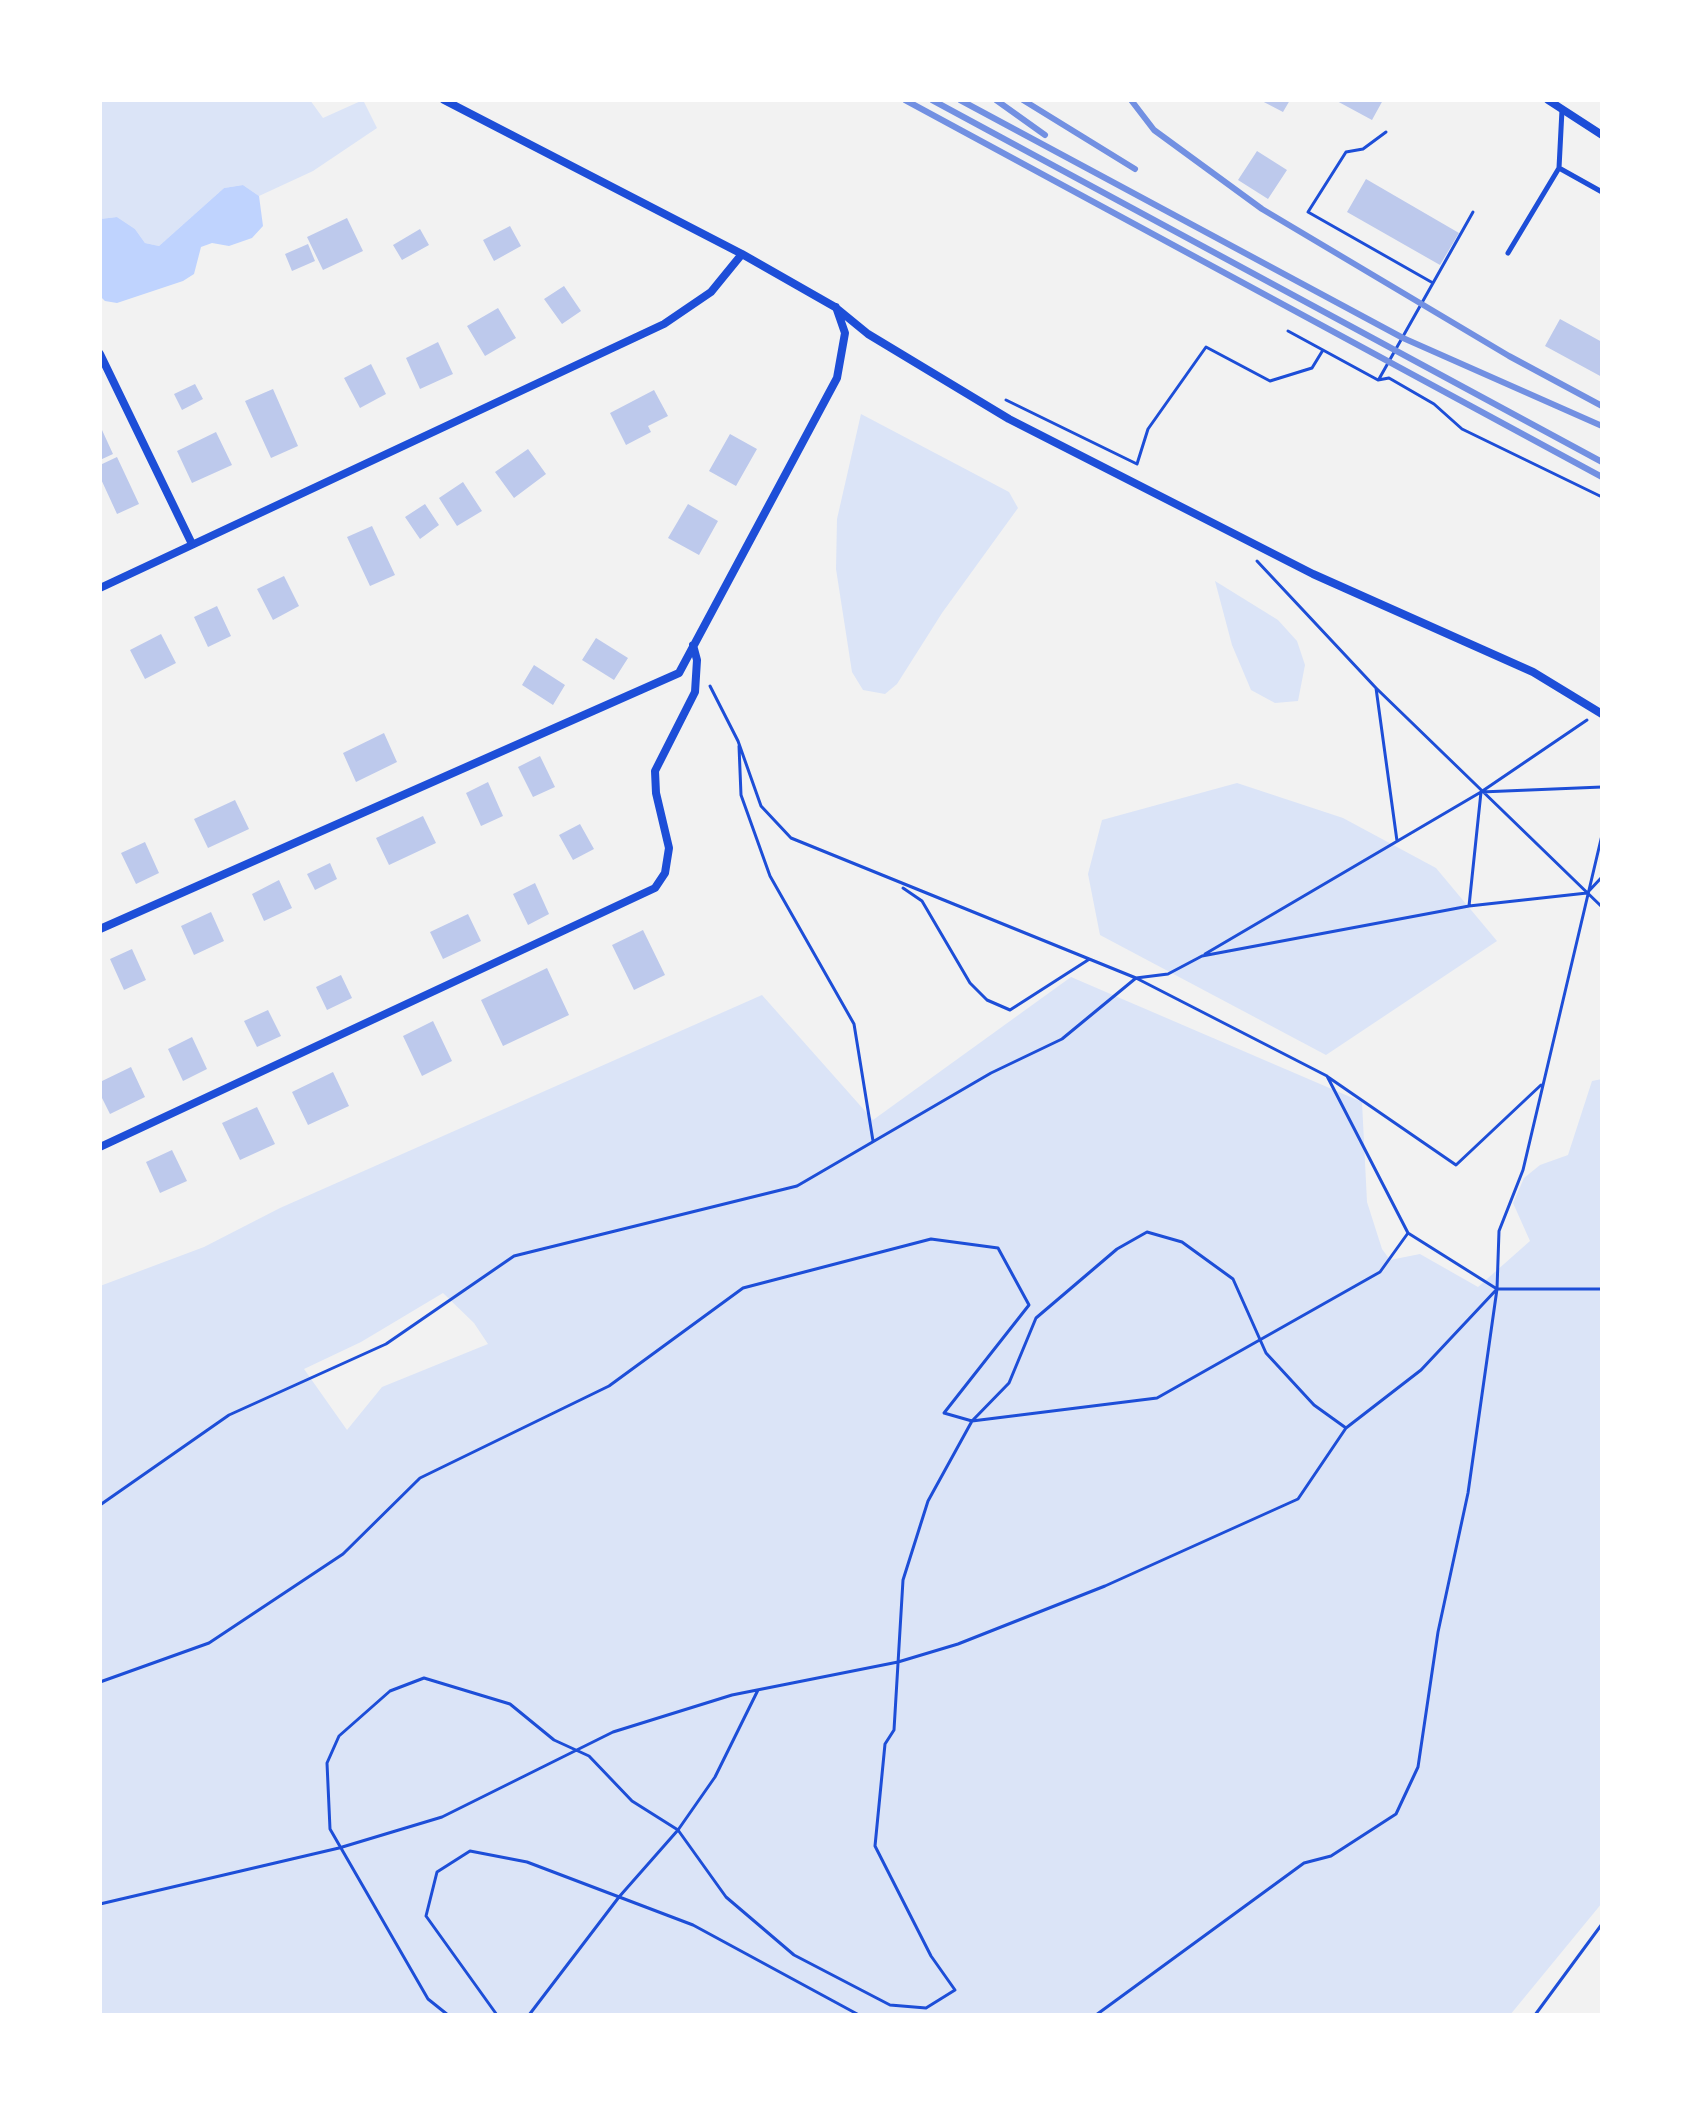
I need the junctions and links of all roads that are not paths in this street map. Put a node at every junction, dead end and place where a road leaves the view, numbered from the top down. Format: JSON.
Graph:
{"nodes":[{"id":1,"x":444,"y":100,"type":"edge"},
{"id":2,"x":1548,"y":100,"type":"edge"},
{"id":3,"x":1562,"y":110,"type":"junction"},
{"id":4,"x":1602,"y":135,"type":"edge"},
{"id":5,"x":1559,"y":168,"type":"junction"},
{"id":6,"x":1602,"y":192,"type":"edge"},
{"id":7,"x":1508,"y":253,"type":"dead end"},
{"id":8,"x":742,"y":254,"type":"junction"},
{"id":9,"x":835,"y":307,"type":"junction"},
{"id":10,"x":100,"y":354,"type":"edge"},
{"id":11,"x":192,"y":544,"type":"junction"},
{"id":12,"x":100,"y":588,"type":"edge"},
{"id":13,"x":693,"y":645,"type":"junction"},
{"id":14,"x":1601,"y":713,"type":"edge"},
{"id":15,"x":100,"y":929,"type":"edge"},
{"id":16,"x":100,"y":1147,"type":"edge"}],
"edges":[{"from":1,"to":8,"type":"street"},
{"from":2,"to":3,"type":"street"},
{"from":3,"to":4,"type":"street"},
{"from":3,"to":5,"type":"lane"},
{"from":5,"to":6,"type":"lane"},
{"from":5,"to":7,"type":"lane"},
{"from":8,"to":9,"type":"street"},
{"from":8,"to":11,"type":"street"},
{"from":9,"to":13,"type":"street"},
{"from":9,"to":14,"type":"street"},
{"from":10,"to":11,"type":"street"},
{"from":11,"to":12,"type":"street"},
{"from":13,"to":15,"type":"street"},
{"from":13,"to":16,"type":"street"}]}
